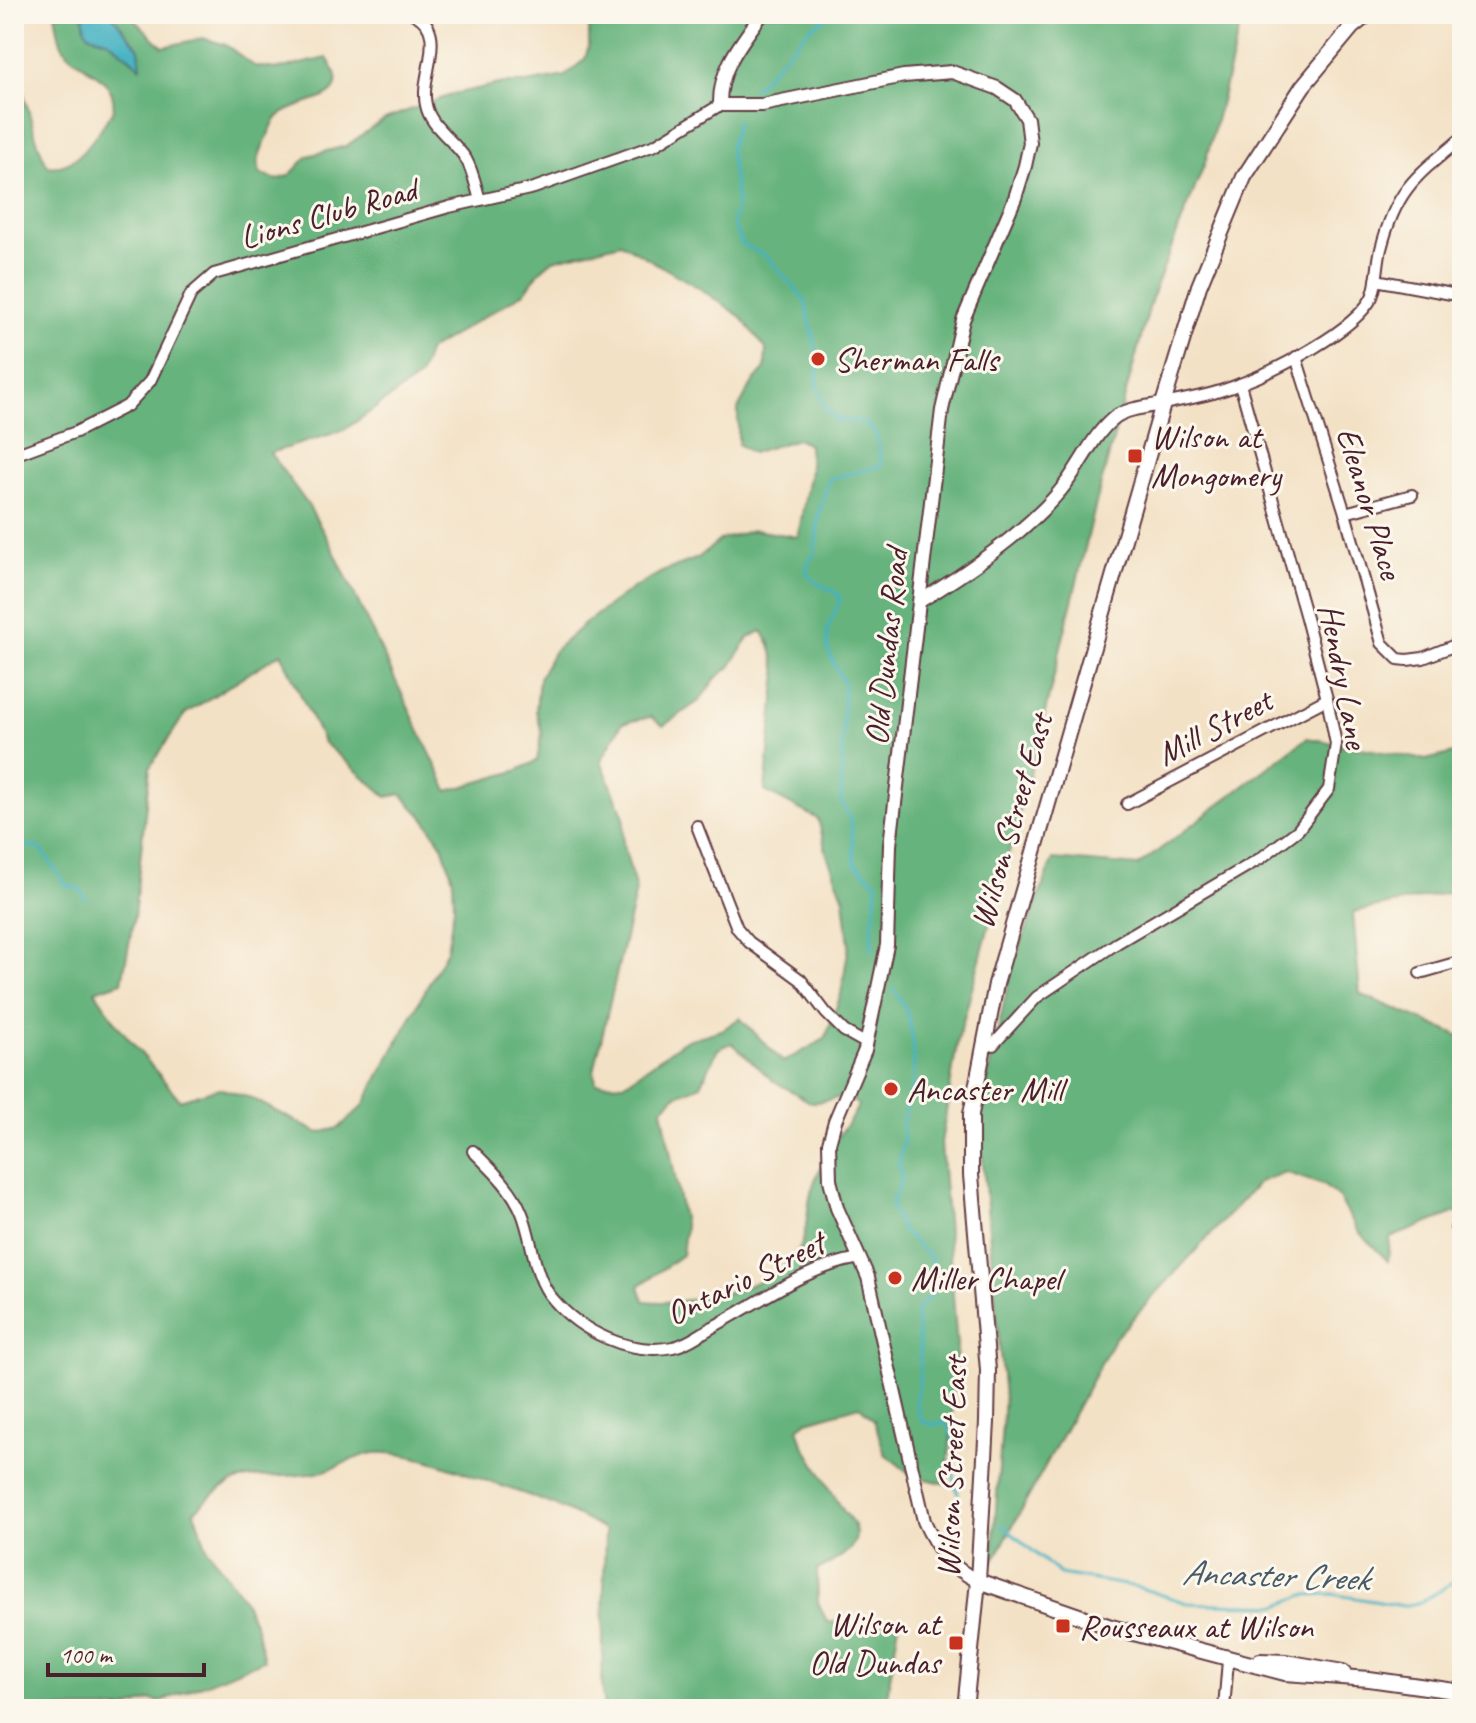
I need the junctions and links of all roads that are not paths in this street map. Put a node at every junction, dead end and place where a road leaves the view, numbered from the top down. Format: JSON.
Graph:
{"nodes":[{"id":1,"x":414,"y":14,"type":"edge"},
{"id":2,"x":762,"y":14,"type":"edge"},
{"id":3,"x":1368,"y":14,"type":"edge"},
{"id":4,"x":725,"y":106,"type":"junction"},
{"id":5,"x":1462,"y":138,"type":"edge"},
{"id":6,"x":480,"y":200,"type":"junction"},
{"id":7,"x":1376,"y":280,"type":"junction"},
{"id":8,"x":1462,"y":296,"type":"edge"},
{"id":9,"x":1296,"y":357,"type":"junction"},
{"id":10,"x":1240,"y":384,"type":"junction"},
{"id":11,"x":1163,"y":404,"type":"junction"},
{"id":12,"x":14,"y":455,"type":"edge"},
{"id":13,"x":1412,"y":495,"type":"dead end"},
{"id":14,"x":1345,"y":513,"type":"junction"},
{"id":15,"x":920,"y":601,"type":"junction"},
{"id":16,"x":1453,"y":646,"type":"dead end"},
{"id":17,"x":1327,"y":699,"type":"junction"},
{"id":18,"x":1127,"y":804,"type":"dead end"},
{"id":19,"x":697,"y":826,"type":"dead end"},
{"id":20,"x":1462,"y":961,"type":"edge"},
{"id":21,"x":1420,"y":973,"type":"dead end"},
{"id":22,"x":867,"y":1044,"type":"junction"},
{"id":23,"x":983,"y":1047,"type":"junction"},
{"id":24,"x":473,"y":1151,"type":"dead end"},
{"id":25,"x":1456,"y":1228,"type":"dead end"},
{"id":26,"x":1462,"y":1239,"type":"edge"},
{"id":27,"x":860,"y":1258,"type":"junction"},
{"id":28,"x":978,"y":1581,"type":"junction"},
{"id":29,"x":1228,"y":1660,"type":"junction"},
{"id":30,"x":1458,"y":1692,"type":"edge"},
{"id":31,"x":965,"y":1709,"type":"edge"},
{"id":32,"x":1224,"y":1709,"type":"edge"},
{"id":33,"x":1453,"y":1709,"type":"edge"}],
"edges":[{"from":1,"to":6,"type":"street"},
{"from":2,"to":4,"type":"street"},
{"from":3,"to":11,"type":"main road","name":"Wilson Street East"},
{"from":4,"to":6,"type":"street","name":"Lions Club Road"},
{"from":4,"to":15,"type":"street","name":"Old Dundas Road"},
{"from":5,"to":7,"type":"street"},
{"from":6,"to":12,"type":"street","name":"Lions Club Road"},
{"from":7,"to":8,"type":"street"},
{"from":7,"to":9,"type":"street"},
{"from":9,"to":10,"type":"street"},
{"from":9,"to":14,"type":"street","name":"Eleanor Place"},
{"from":10,"to":11,"type":"street"},
{"from":10,"to":17,"type":"street","name":"Hendry Lane"},
{"from":11,"to":15,"type":"street"},
{"from":11,"to":23,"type":"main road","name":"Wilson Street East"},
{"from":13,"to":14,"type":"street"},
{"from":14,"to":16,"type":"street","name":"Eleanor Place"},
{"from":15,"to":22,"type":"street","name":"Old Dundas Road"},
{"from":17,"to":18,"type":"street","name":"Mill Street"},
{"from":17,"to":23,"type":"street","name":"Hendry Lane"},
{"from":19,"to":22,"type":"street"},
{"from":20,"to":21,"type":"street"},
{"from":22,"to":27,"type":"street","name":"Old Dundas Road"},
{"from":23,"to":28,"type":"main road","name":"Wilson Street East"},
{"from":24,"to":27,"type":"street","name":"Ontario Street"},
{"from":25,"to":26,"type":"street"},
{"from":27,"to":28,"type":"street","name":"Old Dundas Road"},
{"from":28,"to":29,"type":"main road"},
{"from":28,"to":31,"type":"main road","name":"Wilson Street East"},
{"from":29,"to":30,"type":"main road"},
{"from":29,"to":32,"type":"street"},
{"from":30,"to":33,"type":"street"}]}
